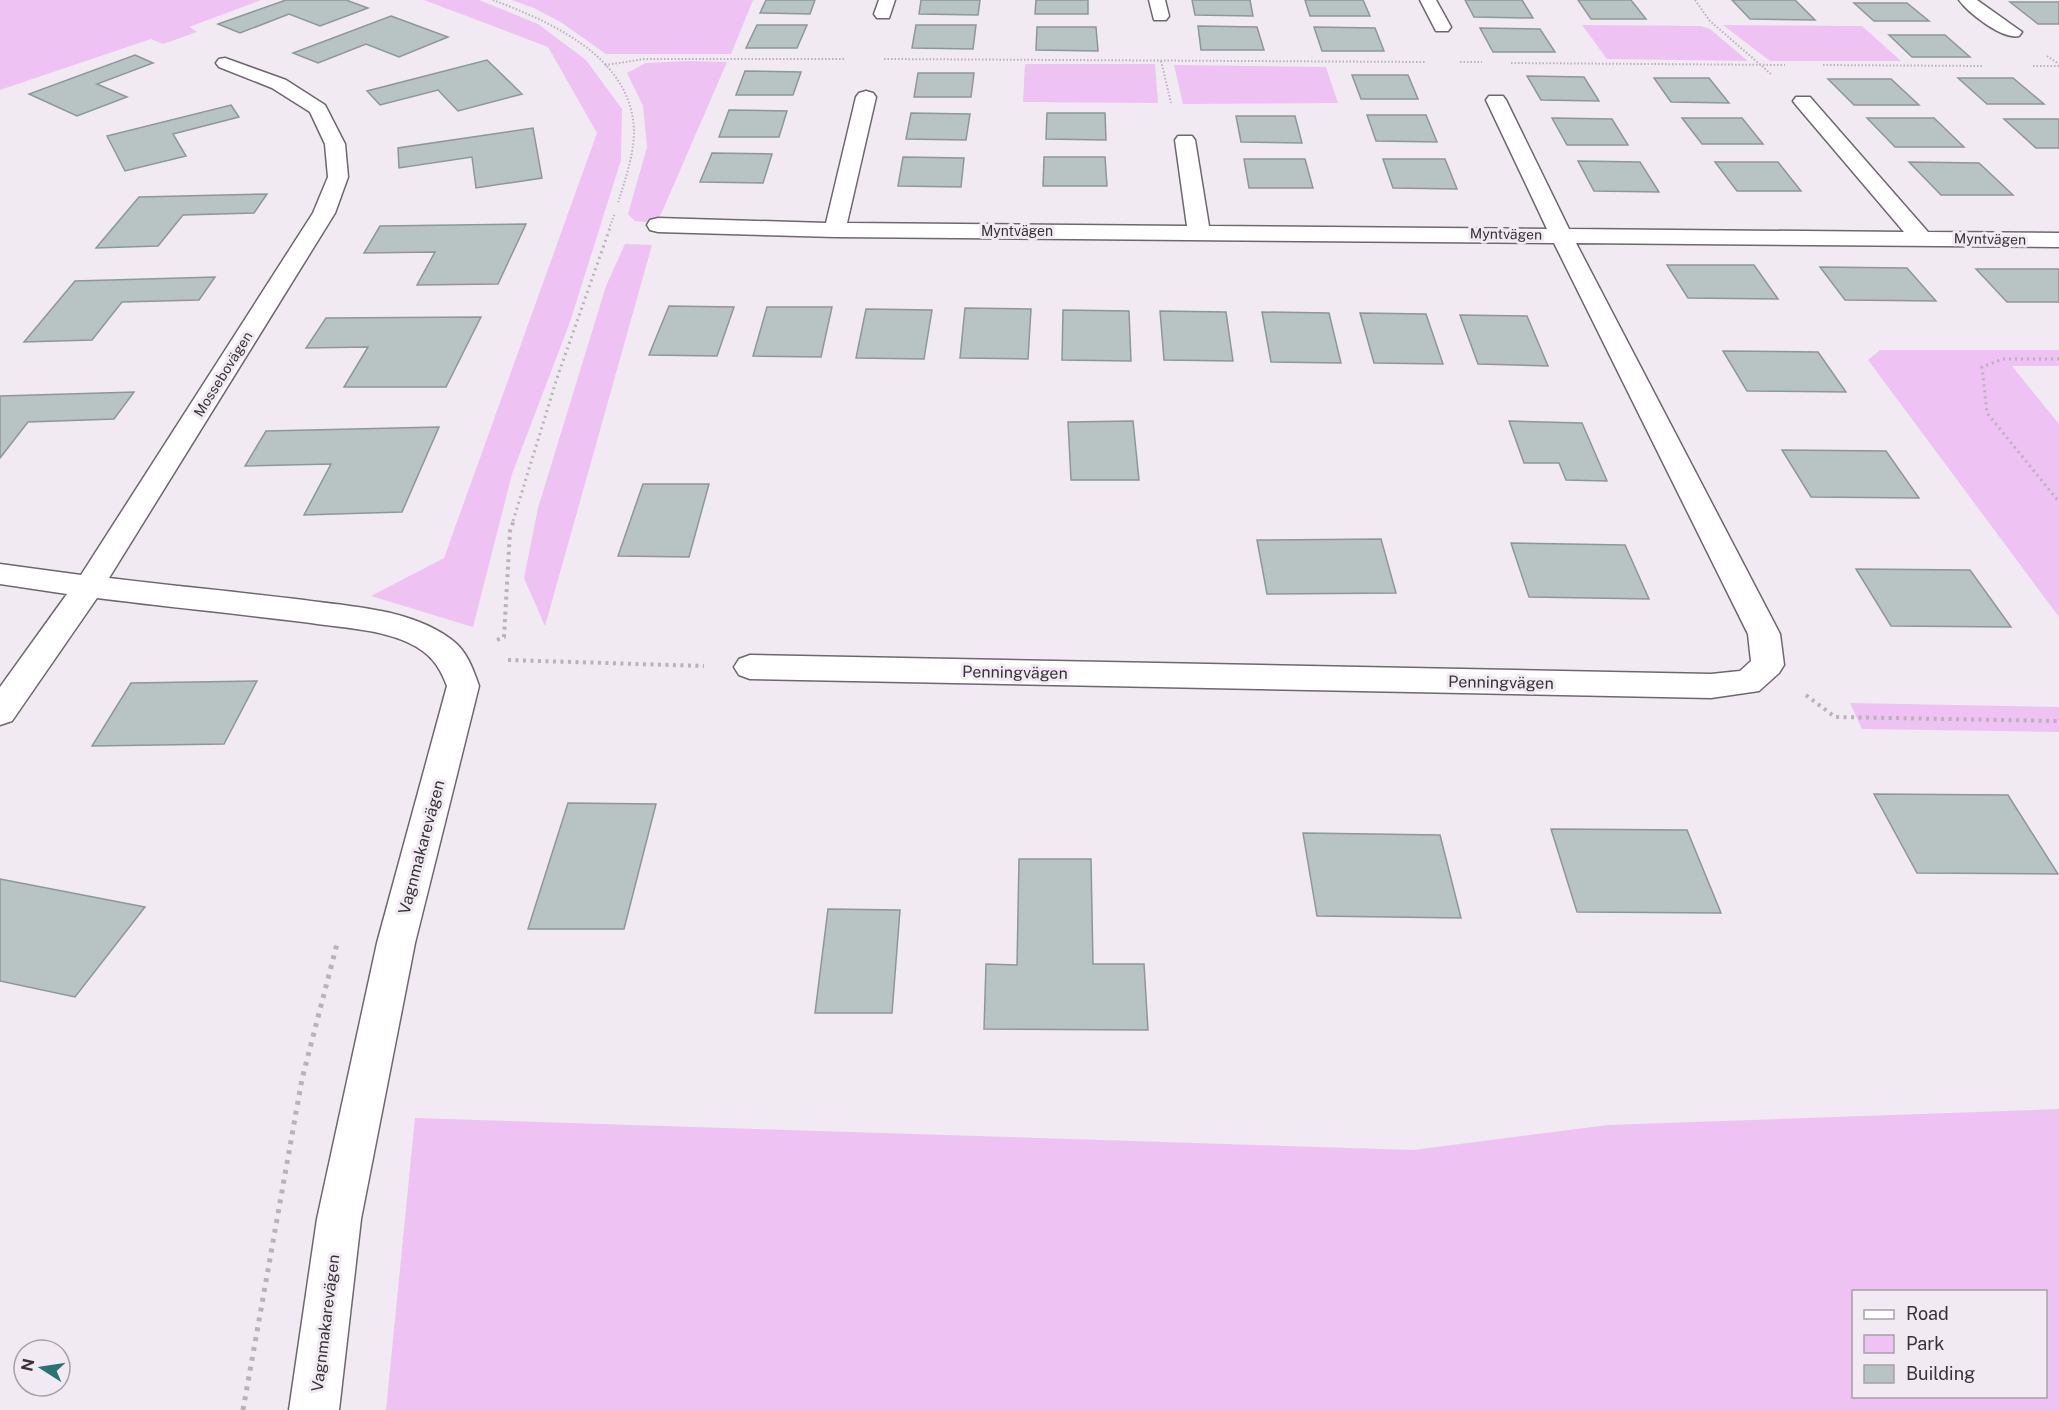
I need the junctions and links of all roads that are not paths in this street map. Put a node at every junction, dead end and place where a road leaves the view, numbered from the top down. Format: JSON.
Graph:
{"nodes":[{"id":1,"x":1428,"y":0,"type":"edge"},
{"id":2,"x":1967,"y":0,"type":"edge"},
{"id":3,"x":1442,"y":27,"type":"dead end"},
{"id":4,"x":2013,"y":32,"type":"dead end"},
{"id":5,"x":225,"y":63,"type":"dead end"},
{"id":6,"x":866,"y":97,"type":"dead end"},
{"id":7,"x":1803,"y":101,"type":"road end"},
{"id":8,"x":1498,"y":104,"type":"road end"},
{"id":9,"x":1185,"y":140,"type":"road end"},
{"id":10,"x":658,"y":225,"type":"dead end"},
{"id":11,"x":835,"y":230,"type":"junction"},
{"id":12,"x":1199,"y":231,"type":"junction"},
{"id":13,"x":1561,"y":235,"type":"junction"},
{"id":14,"x":1921,"y":238,"type":"junction"},
{"id":15,"x":2059,"y":240,"type":"edge"},
{"id":16,"x":0,"y":574,"type":"edge"},
{"id":17,"x":88,"y":588,"type":"junction"},
{"id":18,"x":750,"y":667,"type":"dead end"},
{"id":19,"x":0,"y":712,"type":"edge"},
{"id":20,"x":314,"y":1410,"type":"edge"}],
"edges":[{"from":1,"to":3,"type":"street"},
{"from":2,"to":4,"type":"street"},
{"from":5,"to":17,"type":"street","name":"Mossebovägen"},
{"from":6,"to":11,"type":"street"},
{"from":7,"to":14,"type":"street"},
{"from":8,"to":13,"type":"street","name":"Myntvägen"},
{"from":9,"to":12,"type":"street"},
{"from":10,"to":11,"type":"street","name":"Myntvägen"},
{"from":11,"to":12,"type":"street","name":"Myntvägen"},
{"from":12,"to":13,"type":"street","name":"Myntvägen"},
{"from":13,"to":14,"type":"street","name":"Myntvägen"},
{"from":13,"to":18,"type":"street","name":"Penningvägen"},
{"from":14,"to":15,"type":"street","name":"Myntvägen"},
{"from":16,"to":17,"type":"street"},
{"from":17,"to":19,"type":"street","name":"Mossebovägen"},
{"from":17,"to":20,"type":"street","name":"Vagnmakarevägen"}]}
